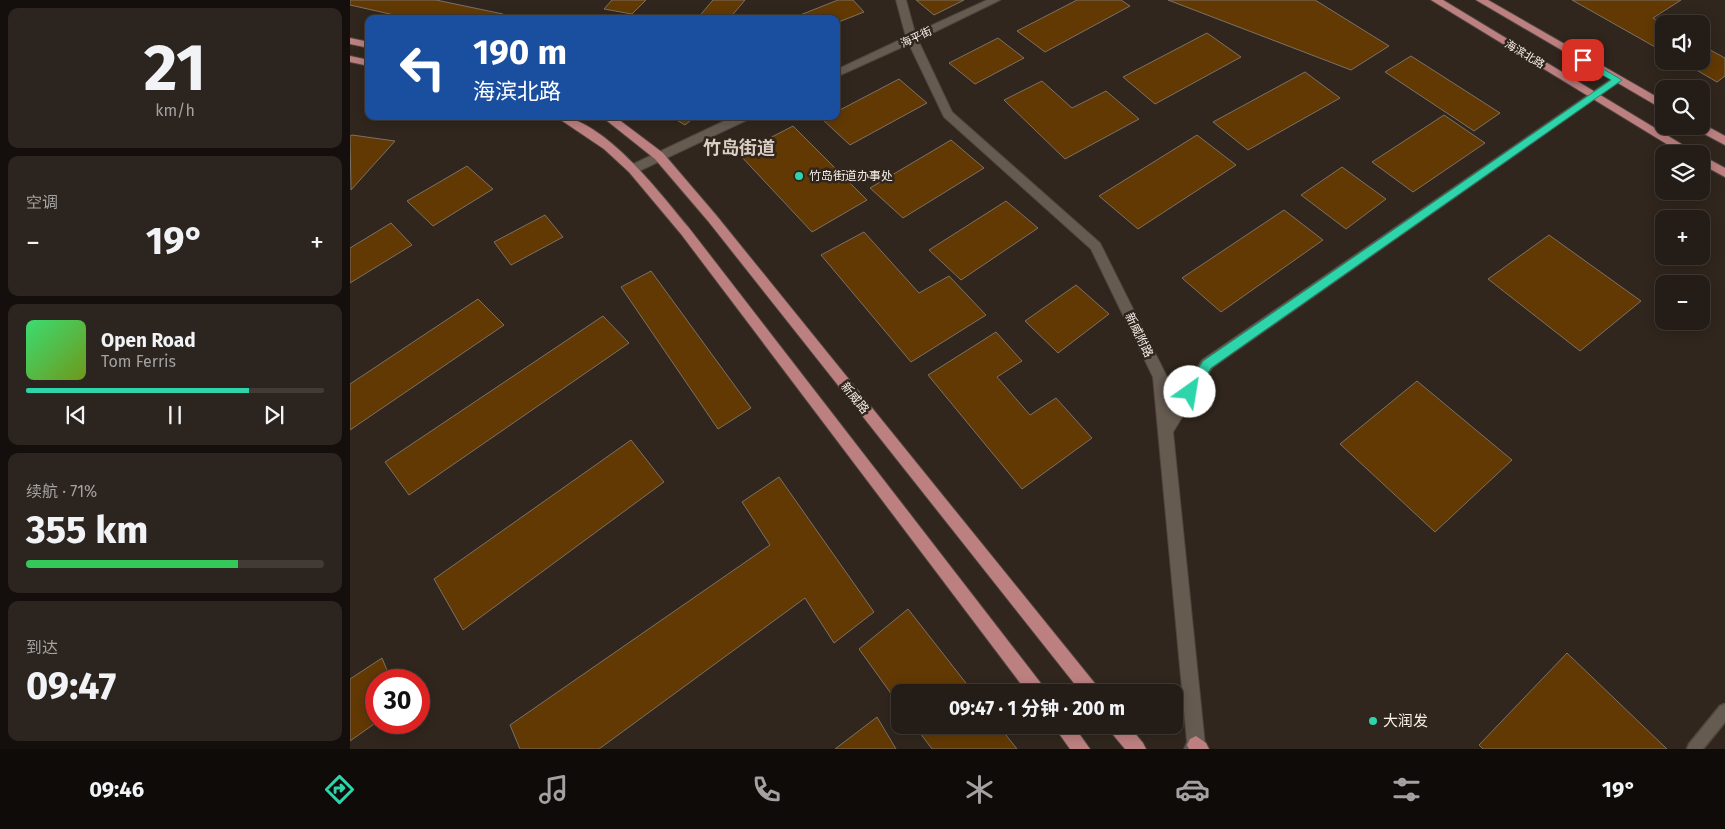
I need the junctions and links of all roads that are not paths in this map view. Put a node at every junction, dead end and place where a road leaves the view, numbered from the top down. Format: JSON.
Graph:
{"nodes":[{"id":1,"x":901,"y":0,"type":"edge"},
{"id":2,"x":995,"y":0,"type":"edge"},
{"id":3,"x":1436,"y":0,"type":"edge"},
{"id":4,"x":1480,"y":0,"type":"edge"},
{"id":5,"x":912,"y":39,"type":"junction"},
{"id":6,"x":350,"y":41,"type":"edge"},
{"id":7,"x":365,"y":44,"type":"edge"},
{"id":8,"x":350,"y":59,"type":"edge"},
{"id":9,"x":365,"y":62,"type":"edge"},
{"id":10,"x":840,"y":72,"type":"edge"},
{"id":11,"x":1617,"y":80,"type":"junction"},
{"id":12,"x":1595,"y":96,"type":"junction"},
{"id":13,"x":1655,"y":101,"type":"edge"},
{"id":14,"x":566,"y":120,"type":"edge"},
{"id":15,"x":612,"y":120,"type":"edge"},
{"id":16,"x":736,"y":120,"type":"edge"},
{"id":17,"x":1710,"y":133,"type":"edge"},
{"id":18,"x":1725,"y":142,"type":"edge"},
{"id":19,"x":1677,"y":145,"type":"edge"},
{"id":20,"x":659,"y":156,"type":"junction"},
{"id":21,"x":1710,"y":164,"type":"edge"},
{"id":22,"x":634,"y":169,"type":"junction"},
{"id":23,"x":1725,"y":173,"type":"edge"},
{"id":24,"x":1164,"y":432,"type":"junction"},
{"id":25,"x":1032,"y":684,"type":"edge"},
{"id":26,"x":1085,"y":684,"type":"edge"},
{"id":27,"x":1725,"y":712,"type":"edge"},
{"id":28,"x":1069,"y":734,"type":"edge"},
{"id":29,"x":1124,"y":734,"type":"edge"},
{"id":30,"x":1196,"y":748,"type":"edge"},
{"id":31,"x":1080,"y":749,"type":"edge"},
{"id":32,"x":1137,"y":749,"type":"edge"},
{"id":33,"x":1694,"y":749,"type":"edge"}],
"edges":[{"from":1,"to":5,"type":"street","name":"新威附路"},
{"from":2,"to":5,"type":"street","name":"海平街"},
{"from":3,"to":12,"type":"main road","name":"海滨北路"},
{"from":4,"to":11,"type":"main road","name":"海滨北路"},
{"from":5,"to":10,"type":"street","name":"海平街"},
{"from":5,"to":24,"type":"street","name":"新威附路"},
{"from":6,"to":7,"type":"main road"},
{"from":8,"to":9,"type":"main road"},
{"from":11,"to":12,"type":"street"},
{"from":11,"to":13,"type":"main road","name":"海滨北路"},
{"from":12,"to":19,"type":"main road","name":"海滨北路"},
{"from":12,"to":24,"type":"street"},
{"from":14,"to":22,"type":"main road"},
{"from":15,"to":20,"type":"main road","name":"新威路"},
{"from":16,"to":20,"type":"street"},
{"from":17,"to":18,"type":"main road"},
{"from":20,"to":22,"type":"street"},
{"from":20,"to":26,"type":"main road","name":"新威路"},
{"from":21,"to":23,"type":"main road"},
{"from":22,"to":25,"type":"main road"},
{"from":24,"to":30,"type":"street","name":"新威附路"},
{"from":27,"to":33,"type":"lane"},
{"from":28,"to":31,"type":"main road"},
{"from":29,"to":32,"type":"main road"}]}
